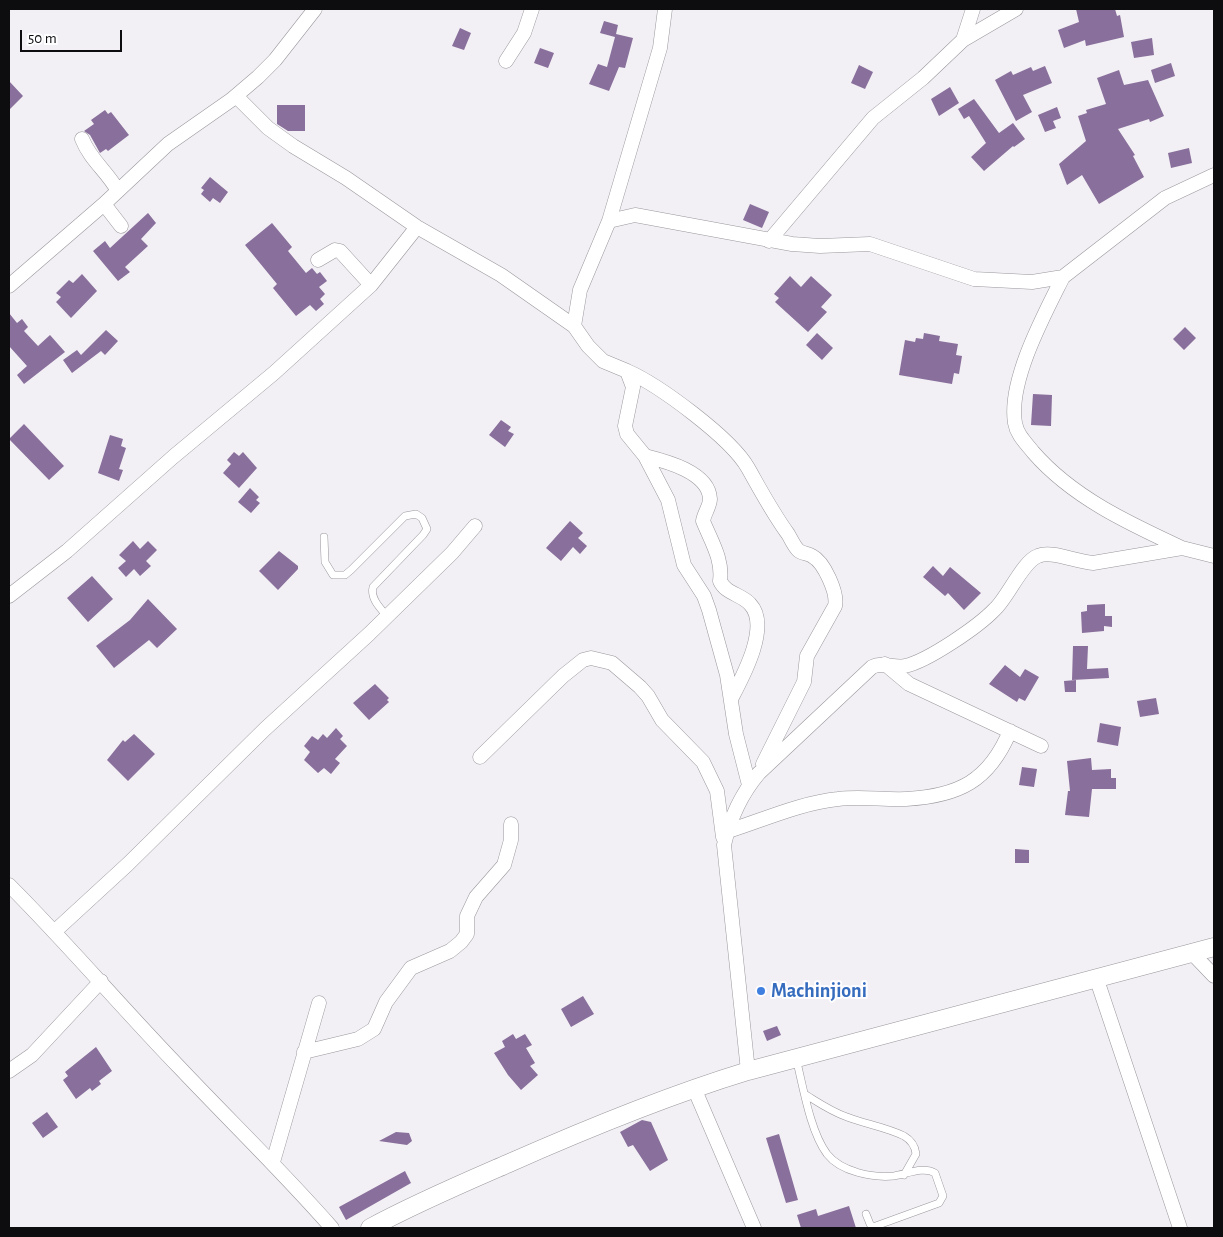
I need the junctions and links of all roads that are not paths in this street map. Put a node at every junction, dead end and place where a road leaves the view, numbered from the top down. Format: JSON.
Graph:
{"nodes":[{"id":1,"x":315,"y":9,"type":"edge"},
{"id":2,"x":532,"y":9,"type":"edge"},
{"id":3,"x":665,"y":9,"type":"edge"},
{"id":4,"x":973,"y":9,"type":"edge"},
{"id":5,"x":1016,"y":9,"type":"edge"},
{"id":6,"x":963,"y":40,"type":"junction"},
{"id":7,"x":506,"y":61,"type":"dead end"},
{"id":8,"x":236,"y":96,"type":"junction"},
{"id":9,"x":82,"y":139,"type":"dead end"},
{"id":10,"x":1214,"y":175,"type":"edge"},
{"id":11,"x":118,"y":191,"type":"junction"},
{"id":12,"x":104,"y":204,"type":"junction"},
{"id":13,"x":609,"y":221,"type":"junction"},
{"id":14,"x":121,"y":226,"type":"dead end"},
{"id":15,"x":417,"y":227,"type":"junction"},
{"id":16,"x":769,"y":241,"type":"junction"},
{"id":17,"x":318,"y":260,"type":"dead end"},
{"id":18,"x":1062,"y":277,"type":"junction"},
{"id":19,"x":371,"y":285,"type":"junction"},
{"id":20,"x":9,"y":286,"type":"edge"},
{"id":21,"x":574,"y":326,"type":"junction"},
{"id":22,"x":627,"y":371,"type":"junction"},
{"id":23,"x":645,"y":456,"type":"junction"},
{"id":24,"x":475,"y":526,"type":"dead end"},
{"id":25,"x":324,"y":537,"type":"dead end"},
{"id":26,"x":1182,"y":548,"type":"junction"},
{"id":27,"x":1214,"y":556,"type":"edge"},
{"id":28,"x":9,"y":596,"type":"edge"},
{"id":29,"x":387,"y":616,"type":"junction"},
{"id":30,"x":885,"y":664,"type":"junction"},
{"id":31,"x":731,"y":699,"type":"junction"},
{"id":32,"x":1010,"y":731,"type":"junction"},
{"id":33,"x":1041,"y":746,"type":"dead end"},
{"id":34,"x":480,"y":757,"type":"dead end"},
{"id":35,"x":759,"y":773,"type":"junction"},
{"id":36,"x":749,"y":785,"type":"junction"},
{"id":37,"x":511,"y":824,"type":"dead end"},
{"id":38,"x":728,"y":831,"type":"junction"},
{"id":39,"x":724,"y":845,"type":"junction"},
{"id":40,"x":9,"y":886,"type":"edge"},
{"id":41,"x":54,"y":932,"type":"junction"},
{"id":42,"x":1214,"y":947,"type":"edge"},
{"id":43,"x":1192,"y":953,"type":"junction"},
{"id":44,"x":1214,"y":976,"type":"edge"},
{"id":45,"x":1096,"y":977,"type":"junction"},
{"id":46,"x":101,"y":981,"type":"junction"},
{"id":47,"x":319,"y":1003,"type":"dead end"},
{"id":48,"x":304,"y":1052,"type":"junction"},
{"id":49,"x":796,"y":1058,"type":"junction"},
{"id":50,"x":9,"y":1070,"type":"edge"},
{"id":51,"x":748,"y":1071,"type":"junction"},
{"id":52,"x":694,"y":1088,"type":"junction"},
{"id":53,"x":806,"y":1095,"type":"junction"},
{"id":54,"x":273,"y":1162,"type":"junction"},
{"id":55,"x":904,"y":1175,"type":"junction"},
{"id":56,"x":866,"y":1214,"type":"dead end"},
{"id":57,"x":332,"y":1228,"type":"edge"},
{"id":58,"x":370,"y":1228,"type":"edge"},
{"id":59,"x":754,"y":1228,"type":"edge"},
{"id":60,"x":1180,"y":1228,"type":"edge"}],
"edges":[{"from":1,"to":8,"type":"street"},
{"from":2,"to":7,"type":"street"},
{"from":3,"to":13,"type":"street"},
{"from":4,"to":6,"type":"street"},
{"from":5,"to":6,"type":"street"},
{"from":6,"to":16,"type":"street"},
{"from":8,"to":11,"type":"street"},
{"from":8,"to":15,"type":"street"},
{"from":9,"to":11,"type":"street"},
{"from":10,"to":18,"type":"street"},
{"from":11,"to":12,"type":"street"},
{"from":12,"to":14,"type":"street"},
{"from":12,"to":20,"type":"street"},
{"from":13,"to":16,"type":"street"},
{"from":13,"to":21,"type":"street"},
{"from":15,"to":19,"type":"street"},
{"from":15,"to":21,"type":"street"},
{"from":16,"to":18,"type":"street"},
{"from":17,"to":19,"type":"street"},
{"from":18,"to":26,"type":"street"},
{"from":19,"to":28,"type":"street"},
{"from":21,"to":22,"type":"street"},
{"from":22,"to":23,"type":"street"},
{"from":22,"to":35,"type":"street"},
{"from":23,"to":31,"type":"street"},
{"from":23,"to":31,"type":"street"},
{"from":24,"to":29,"type":"street"},
{"from":25,"to":29,"type":"lane"},
{"from":26,"to":27,"type":"street"},
{"from":26,"to":30,"type":"street"},
{"from":29,"to":41,"type":"street"},
{"from":30,"to":32,"type":"street"},
{"from":30,"to":35,"type":"street"},
{"from":31,"to":36,"type":"street"},
{"from":32,"to":33,"type":"street"},
{"from":32,"to":38,"type":"street"},
{"from":34,"to":39,"type":"street"},
{"from":35,"to":36,"type":"street"},
{"from":36,"to":38,"type":"street"},
{"from":37,"to":48,"type":"street"},
{"from":38,"to":39,"type":"street"},
{"from":39,"to":51,"type":"street"},
{"from":40,"to":41,"type":"street"},
{"from":41,"to":46,"type":"street"},
{"from":42,"to":43,"type":"street"},
{"from":43,"to":44,"type":"street"},
{"from":43,"to":45,"type":"street"},
{"from":45,"to":49,"type":"street"},
{"from":45,"to":60,"type":"street"},
{"from":46,"to":50,"type":"street"},
{"from":46,"to":54,"type":"street"},
{"from":47,"to":48,"type":"street"},
{"from":48,"to":54,"type":"street"},
{"from":49,"to":51,"type":"street"},
{"from":49,"to":53,"type":"lane"},
{"from":51,"to":52,"type":"street"},
{"from":52,"to":58,"type":"street"},
{"from":52,"to":59,"type":"street"},
{"from":53,"to":55,"type":"lane"},
{"from":53,"to":55,"type":"lane"},
{"from":54,"to":57,"type":"street"},
{"from":55,"to":56,"type":"lane"}]}
